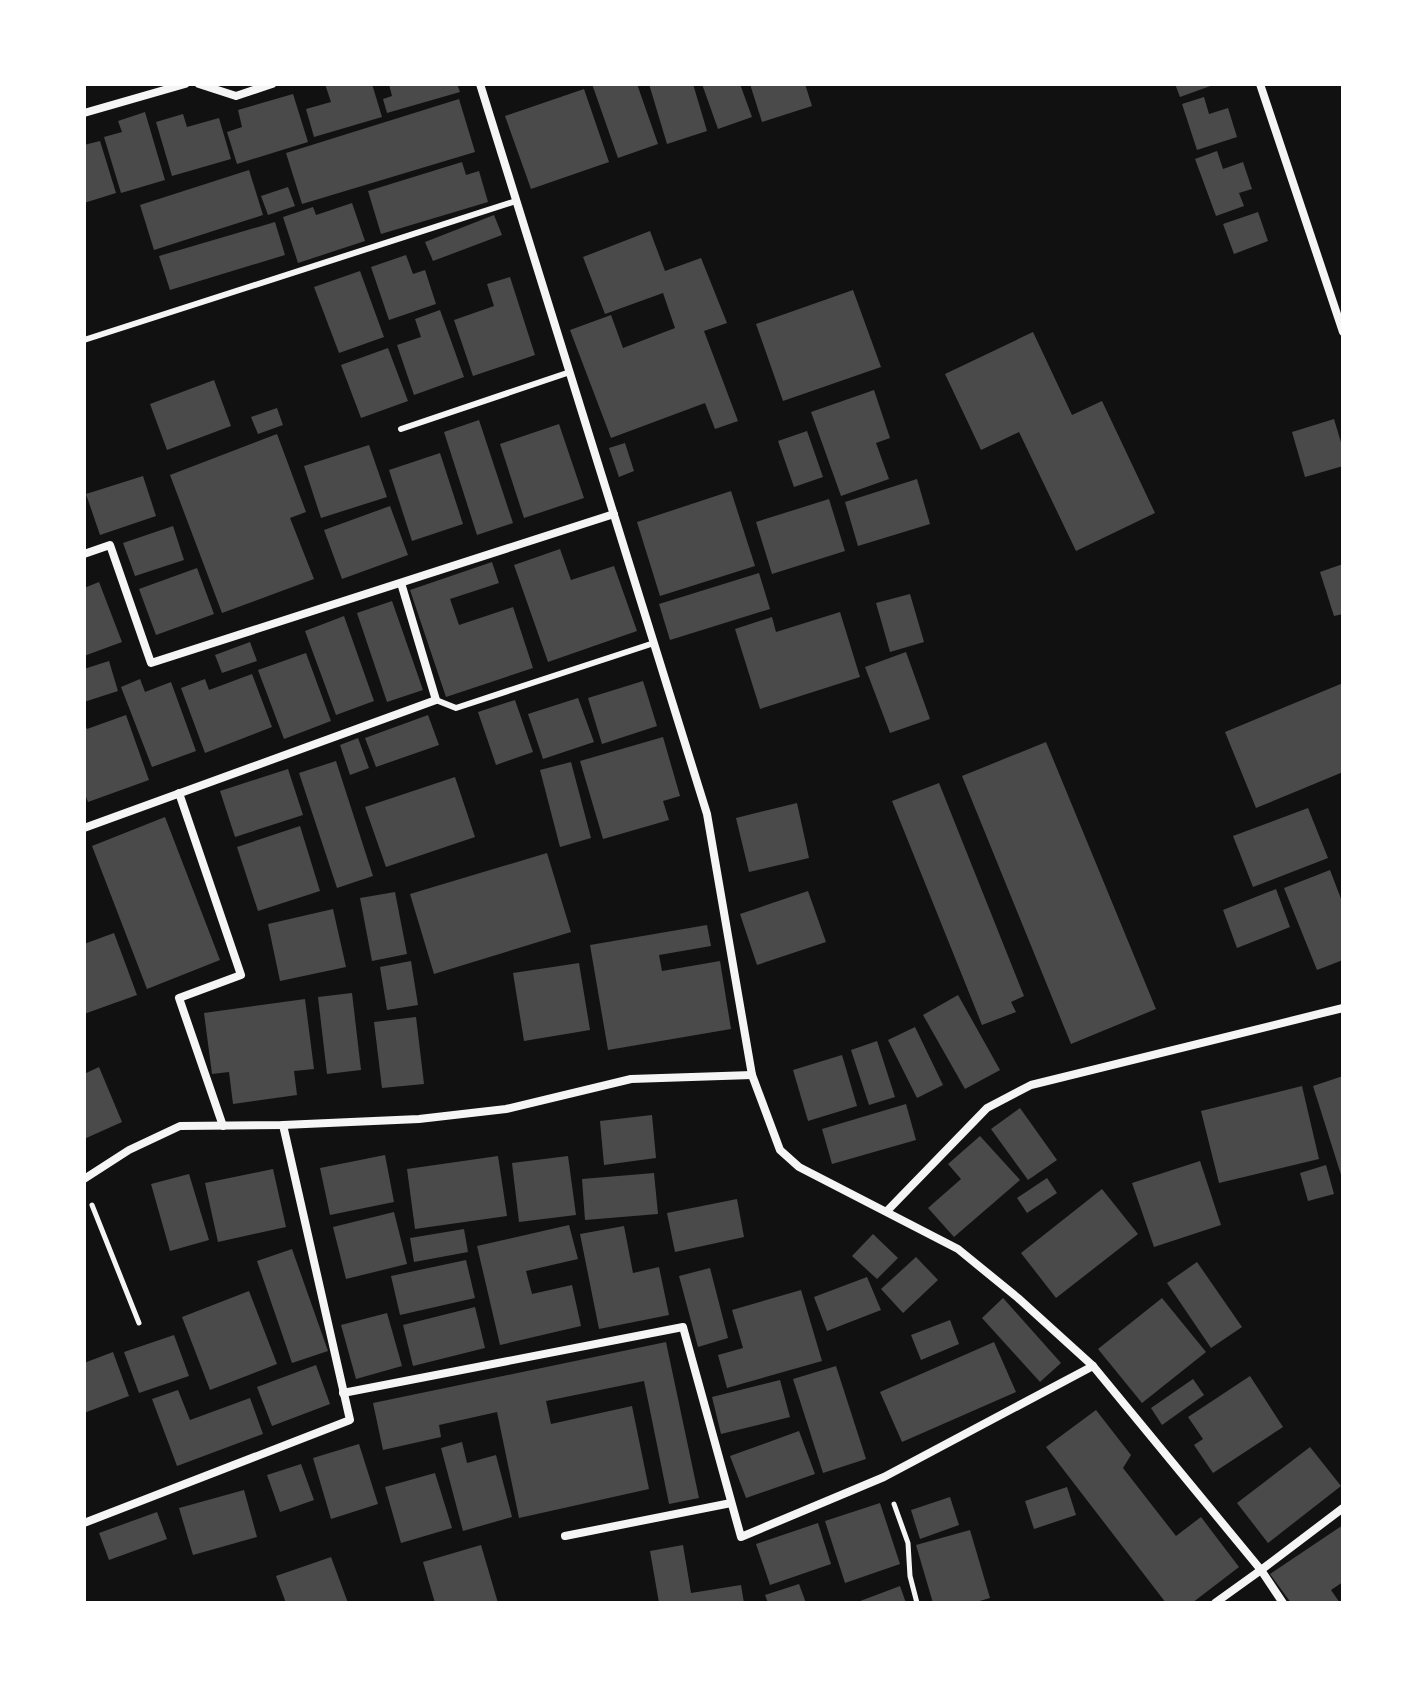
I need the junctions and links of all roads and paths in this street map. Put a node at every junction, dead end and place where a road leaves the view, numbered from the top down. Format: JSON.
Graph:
{"nodes":[{"id":1,"x":185,"y":84,"type":"edge"},
{"id":2,"x":199,"y":84,"type":"edge"},
{"id":3,"x":272,"y":84,"type":"edge"},
{"id":4,"x":482,"y":84,"type":"edge"},
{"id":5,"x":1260,"y":84,"type":"edge"},
{"id":6,"x":84,"y":113,"type":"edge"},
{"id":7,"x":516,"y":201,"type":"junction"},
{"id":8,"x":1343,"y":332,"type":"edge"},
{"id":9,"x":84,"y":340,"type":"edge"},
{"id":10,"x":570,"y":372,"type":"junction"},
{"id":11,"x":401,"y":429,"type":"dead end"},
{"id":12,"x":614,"y":514,"type":"junction"},
{"id":13,"x":84,"y":554,"type":"edge"},
{"id":14,"x":401,"y":583,"type":"junction"},
{"id":15,"x":654,"y":643,"type":"junction"},
{"id":16,"x":436,"y":700,"type":"junction"},
{"id":17,"x":179,"y":793,"type":"junction"},
{"id":18,"x":84,"y":828,"type":"edge"},
{"id":19,"x":1343,"y":1008,"type":"edge"},
{"id":20,"x":752,"y":1075,"type":"junction"},
{"id":21,"x":283,"y":1125,"type":"junction"},
{"id":22,"x":223,"y":1126,"type":"junction"},
{"id":23,"x":84,"y":1179,"type":"edge"},
{"id":24,"x":89,"y":1199,"type":"dead end"},
{"id":25,"x":887,"y":1211,"type":"junction"},
{"id":26,"x":139,"y":1323,"type":"dead end"},
{"id":27,"x":1093,"y":1366,"type":"junction"},
{"id":28,"x":343,"y":1393,"type":"junction"},
{"id":29,"x":884,"y":1477,"type":"junction"},
{"id":30,"x":731,"y":1503,"type":"junction"},
{"id":31,"x":1343,"y":1508,"type":"edge"},
{"id":32,"x":84,"y":1523,"type":"edge"},
{"id":33,"x":565,"y":1536,"type":"dead end"},
{"id":34,"x":1261,"y":1570,"type":"junction"},
{"id":35,"x":917,"y":1603,"type":"edge"},
{"id":36,"x":1215,"y":1603,"type":"edge"},
{"id":37,"x":1283,"y":1603,"type":"edge"}],
"edges":[{"from":1,"to":6,"type":"street"},
{"from":2,"to":3,"type":"street"},
{"from":4,"to":7,"type":"street"},
{"from":5,"to":8,"type":"street"},
{"from":7,"to":9,"type":"lane"},
{"from":7,"to":10,"type":"street"},
{"from":10,"to":11,"type":"lane"},
{"from":10,"to":12,"type":"street"},
{"from":12,"to":14,"type":"street"},
{"from":12,"to":15,"type":"street"},
{"from":13,"to":14,"type":"street"},
{"from":14,"to":16,"type":"street"},
{"from":15,"to":16,"type":"lane"},
{"from":15,"to":20,"type":"street"},
{"from":16,"to":17,"type":"street"},
{"from":17,"to":18,"type":"street"},
{"from":17,"to":22,"type":"street"},
{"from":19,"to":25,"type":"street"},
{"from":20,"to":21,"type":"street"},
{"from":20,"to":25,"type":"street"},
{"from":21,"to":22,"type":"street"},
{"from":21,"to":28,"type":"street"},
{"from":22,"to":23,"type":"street"},
{"from":24,"to":26,"type":"path"},
{"from":25,"to":27,"type":"street"},
{"from":27,"to":29,"type":"street"},
{"from":27,"to":34,"type":"street"},
{"from":28,"to":30,"type":"street"},
{"from":28,"to":32,"type":"street"},
{"from":29,"to":30,"type":"street"},
{"from":29,"to":35,"type":"path"},
{"from":30,"to":33,"type":"street"},
{"from":31,"to":34,"type":"street"},
{"from":34,"to":36,"type":"street"},
{"from":34,"to":37,"type":"street"}]}
